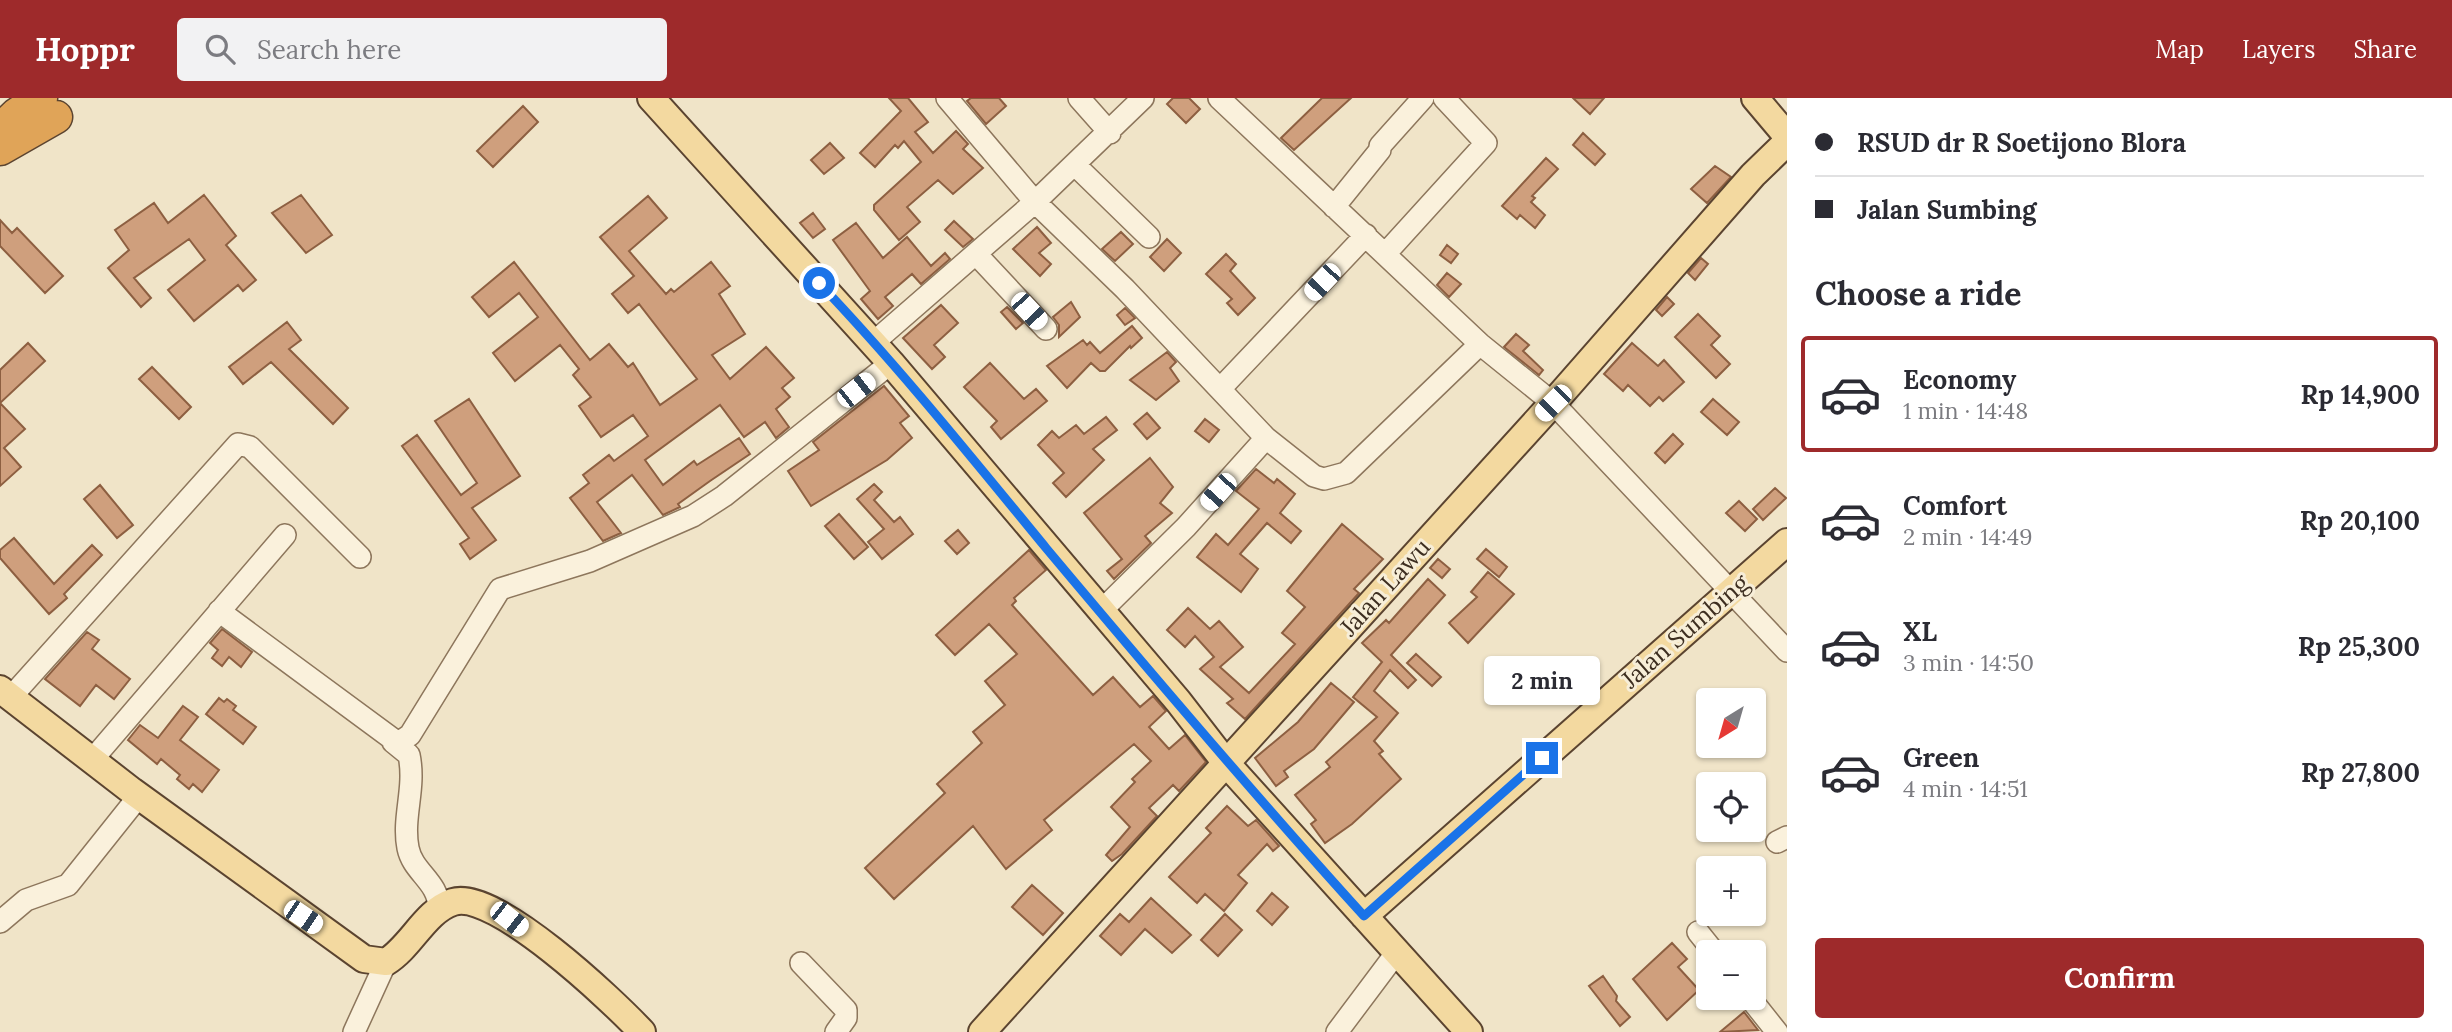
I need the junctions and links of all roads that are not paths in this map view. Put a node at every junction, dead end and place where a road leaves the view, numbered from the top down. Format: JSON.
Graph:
{"nodes":[{"id":1,"x":651,"y":98,"type":"edge"},
{"id":2,"x":947,"y":98,"type":"edge"},
{"id":3,"x":1079,"y":98,"type":"edge"},
{"id":4,"x":1143,"y":98,"type":"edge"},
{"id":5,"x":1219,"y":98,"type":"edge"},
{"id":6,"x":1423,"y":98,"type":"edge"},
{"id":7,"x":1444,"y":98,"type":"edge"},
{"id":8,"x":1757,"y":100,"type":"edge"},
{"id":9,"x":57,"y":103,"type":"edge"},
{"id":10,"x":0,"y":130,"type":"edge"},
{"id":11,"x":1110,"y":132,"type":"junction"},
{"id":12,"x":1786,"y":137,"type":"edge"},
{"id":13,"x":0,"y":149,"type":"edge"},
{"id":14,"x":1075,"y":165,"type":"junction"},
{"id":15,"x":1035,"y":202,"type":"junction"},
{"id":16,"x":1334,"y":207,"type":"junction"},
{"id":17,"x":1366,"y":235,"type":"junction"},
{"id":18,"x":1149,"y":237,"type":"dead end"},
{"id":19,"x":1385,"y":253,"type":"junction"},
{"id":20,"x":977,"y":255,"type":"junction"},
{"id":21,"x":1046,"y":329,"type":"dead end"},
{"id":22,"x":873,"y":343,"type":"junction"},
{"id":23,"x":1484,"y":347,"type":"junction"},
{"id":24,"x":891,"y":363,"type":"junction"},
{"id":25,"x":1220,"y":389,"type":"junction"},
{"id":26,"x":1553,"y":403,"type":"junction"},
{"id":27,"x":1266,"y":438,"type":"junction"},
{"id":28,"x":285,"y":536,"type":"dead end"},
{"id":29,"x":1787,"y":542,"type":"edge"},
{"id":30,"x":360,"y":557,"type":"dead end"},
{"id":31,"x":1732,"y":590,"type":"junction"},
{"id":32,"x":219,"y":611,"type":"junction"},
{"id":33,"x":1100,"y":612,"type":"junction"},
{"id":34,"x":1787,"y":651,"type":"edge"},
{"id":35,"x":6,"y":693,"type":"edge"},
{"id":36,"x":393,"y":742,"type":"junction"},
{"id":37,"x":92,"y":760,"type":"junction"},
{"id":38,"x":1226,"y":763,"type":"junction"},
{"id":39,"x":139,"y":796,"type":"junction"},
{"id":40,"x":439,"y":909,"type":"junction"},
{"id":41,"x":1364,"y":916,"type":"junction"},
{"id":42,"x":0,"y":922,"type":"edge"},
{"id":43,"x":1698,"y":932,"type":"dead end"},
{"id":44,"x":1704,"y":940,"type":"edge"},
{"id":45,"x":1397,"y":952,"type":"junction"},
{"id":46,"x":386,"y":962,"type":"junction"},
{"id":47,"x":801,"y":963,"type":"dead end"},
{"id":48,"x":1760,"y":1010,"type":"edge"},
{"id":49,"x":354,"y":1032,"type":"edge"},
{"id":50,"x":642,"y":1032,"type":"edge"},
{"id":51,"x":836,"y":1032,"type":"edge"},
{"id":52,"x":982,"y":1032,"type":"edge"},
{"id":53,"x":1338,"y":1032,"type":"edge"},
{"id":54,"x":1469,"y":1032,"type":"edge"},
{"id":55,"x":1777,"y":1032,"type":"edge"}],
"edges":[{"from":1,"to":22,"type":"main road"},
{"from":2,"to":15,"type":"street"},
{"from":3,"to":11,"type":"street"},
{"from":4,"to":11,"type":"street"},
{"from":5,"to":16,"type":"street"},
{"from":6,"to":16,"type":"street"},
{"from":7,"to":19,"type":"street"},
{"from":8,"to":12,"type":"main road"},
{"from":9,"to":10,"type":"highway"},
{"from":9,"to":13,"type":"highway"},
{"from":11,"to":14,"type":"street"},
{"from":12,"to":26,"type":"main road","name":"Jalan Lawu"},
{"from":14,"to":15,"type":"street"},
{"from":14,"to":18,"type":"street"},
{"from":15,"to":20,"type":"street"},
{"from":15,"to":25,"type":"street"},
{"from":16,"to":17,"type":"street"},
{"from":17,"to":19,"type":"street"},
{"from":17,"to":25,"type":"street"},
{"from":19,"to":23,"type":"street"},
{"from":20,"to":21,"type":"street"},
{"from":20,"to":22,"type":"street"},
{"from":22,"to":24,"type":"main road"},
{"from":23,"to":26,"type":"street"},
{"from":23,"to":27,"type":"street"},
{"from":24,"to":33,"type":"main road"},
{"from":24,"to":36,"type":"street"},
{"from":25,"to":27,"type":"street"},
{"from":26,"to":31,"type":"street"},
{"from":26,"to":38,"type":"main road","name":"Jalan Lawu"},
{"from":27,"to":33,"type":"street"},
{"from":28,"to":32,"type":"street"},
{"from":29,"to":31,"type":"main road","name":"Jalan Sumbing"},
{"from":30,"to":35,"type":"street"},
{"from":31,"to":34,"type":"street"},
{"from":31,"to":41,"type":"main road","name":"Jalan Sumbing"},
{"from":32,"to":36,"type":"street"},
{"from":32,"to":37,"type":"street"},
{"from":33,"to":38,"type":"main road"},
{"from":35,"to":37,"type":"main road"},
{"from":36,"to":40,"type":"street"},
{"from":37,"to":39,"type":"main road"},
{"from":38,"to":41,"type":"main road"},
{"from":38,"to":52,"type":"main road","name":"Jalan Lawu"},
{"from":39,"to":42,"type":"street"},
{"from":39,"to":46,"type":"main road"},
{"from":40,"to":46,"type":"main road"},
{"from":40,"to":50,"type":"main road"},
{"from":41,"to":45,"type":"main road"},
{"from":43,"to":44,"type":"street"},
{"from":45,"to":53,"type":"street"},
{"from":45,"to":54,"type":"main road"},
{"from":46,"to":49,"type":"street"},
{"from":47,"to":51,"type":"street"},
{"from":48,"to":55,"type":"street"}]}
